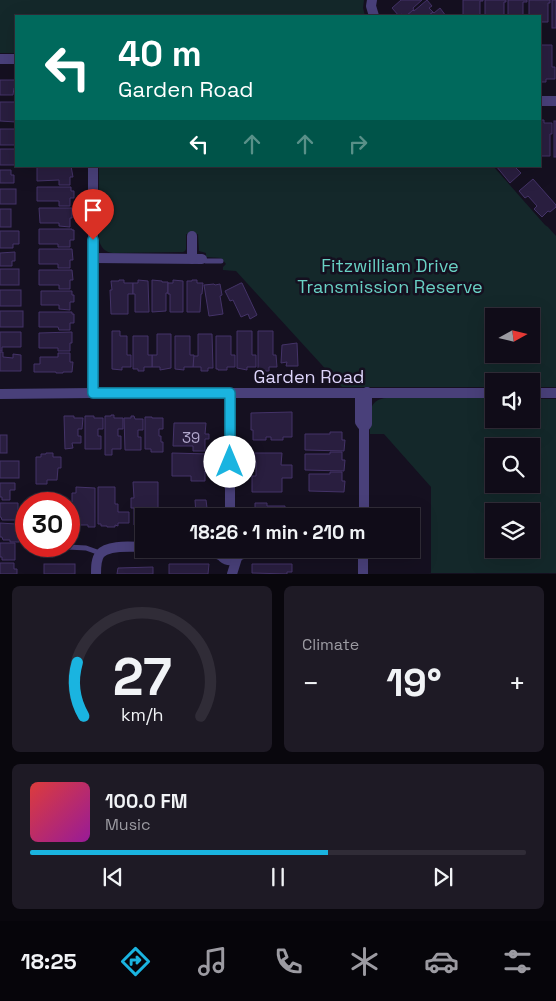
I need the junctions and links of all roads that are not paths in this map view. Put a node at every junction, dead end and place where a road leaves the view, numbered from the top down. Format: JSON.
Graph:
{"nodes":[{"id":1,"x":372,"y":0,"type":"edge"},
{"id":2,"x":374,"y":15,"type":"edge"},
{"id":3,"x":0,"y":59,"type":"edge"},
{"id":4,"x":15,"y":59,"type":"edge"},
{"id":5,"x":541,"y":101,"type":"edge"},
{"id":6,"x":556,"y":101,"type":"edge"},
{"id":7,"x":93,"y":167,"type":"edge"},
{"id":8,"x":192,"y":236,"type":"dead end"},
{"id":9,"x":94,"y":258,"type":"junction"},
{"id":10,"x":197,"y":259,"type":"junction"},
{"id":11,"x":220,"y":261,"type":"dead end"},
{"id":12,"x":2,"y":393,"type":"edge"},
{"id":13,"x":93,"y":393,"type":"junction"},
{"id":14,"x":230,"y":393,"type":"junction"},
{"id":15,"x":364,"y":393,"type":"junction"},
{"id":16,"x":485,"y":393,"type":"edge"},
{"id":17,"x":540,"y":393,"type":"edge"},
{"id":18,"x":556,"y":393,"type":"edge"},
{"id":19,"x":230,"y":508,"type":"edge"},
{"id":20,"x":364,"y":508,"type":"edge"},
{"id":21,"x":80,"y":548,"type":"edge"},
{"id":22,"x":135,"y":548,"type":"edge"},
{"id":23,"x":100,"y":554,"type":"junction"},
{"id":24,"x":222,"y":558,"type":"edge"},
{"id":25,"x":238,"y":558,"type":"edge"},
{"id":26,"x":363,"y":558,"type":"edge"},
{"id":27,"x":96,"y":574,"type":"edge"},
{"id":28,"x":230,"y":574,"type":"edge"},
{"id":29,"x":364,"y":574,"type":"edge"}],
"edges":[{"from":1,"to":2,"type":"street"},
{"from":3,"to":4,"type":"street"},
{"from":5,"to":6,"type":"street"},
{"from":7,"to":9,"type":"street"},
{"from":8,"to":10,"type":"street"},
{"from":9,"to":10,"type":"street"},
{"from":9,"to":13,"type":"street"},
{"from":10,"to":11,"type":"lane"},
{"from":12,"to":13,"type":"street","name":"Garden Road"},
{"from":13,"to":14,"type":"street","name":"Garden Road"},
{"from":14,"to":15,"type":"street","name":"Garden Road"},
{"from":14,"to":19,"type":"street"},
{"from":15,"to":16,"type":"street","name":"Garden Road"},
{"from":15,"to":20,"type":"street"},
{"from":17,"to":18,"type":"street"},
{"from":21,"to":23,"type":"lane"},
{"from":22,"to":23,"type":"street"},
{"from":23,"to":27,"type":"street"},
{"from":24,"to":28,"type":"street"},
{"from":25,"to":28,"type":"street"},
{"from":26,"to":29,"type":"street"}]}
